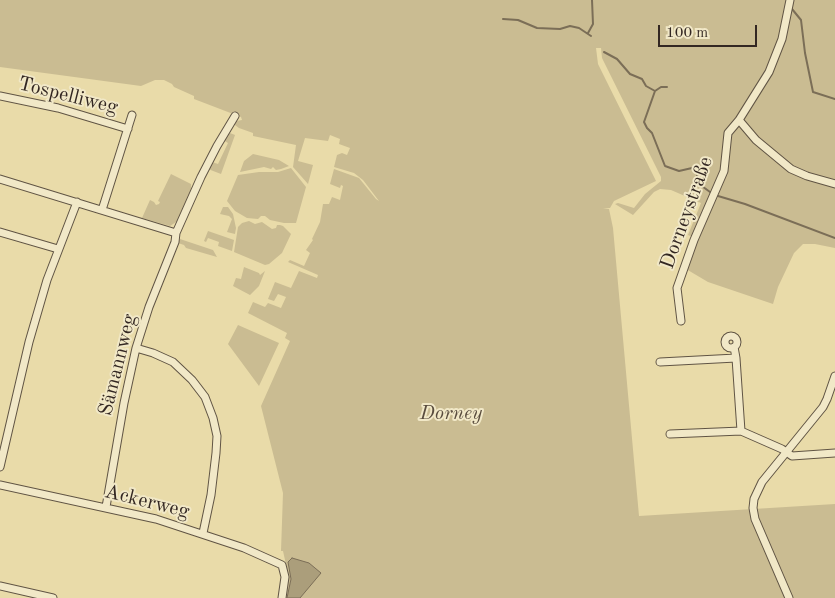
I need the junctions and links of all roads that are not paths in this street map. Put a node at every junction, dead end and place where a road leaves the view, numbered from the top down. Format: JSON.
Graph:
{"nodes":[{"id":1,"x":790,"y":0,"type":"edge"},
{"id":2,"x":0,"y":96,"type":"edge"},
{"id":3,"x":132,"y":116,"type":"dead end"},
{"id":4,"x":236,"y":116,"type":"dead end"},
{"id":5,"x":739,"y":120,"type":"junction"},
{"id":6,"x":128,"y":129,"type":"junction"},
{"id":7,"x":0,"y":179,"type":"edge"},
{"id":8,"x":835,"y":184,"type":"edge"},
{"id":9,"x":77,"y":202,"type":"junction"},
{"id":10,"x":102,"y":210,"type":"junction"},
{"id":11,"x":0,"y":232,"type":"edge"},
{"id":12,"x":176,"y":233,"type":"junction"},
{"id":13,"x":58,"y":248,"type":"junction"},
{"id":14,"x":681,"y":321,"type":"dead end"},
{"id":15,"x":734,"y":347,"type":"dead end"},
{"id":16,"x":136,"y":348,"type":"junction"},
{"id":17,"x":736,"y":358,"type":"junction"},
{"id":18,"x":660,"y":362,"type":"dead end"},
{"id":19,"x":835,"y":376,"type":"edge"},
{"id":20,"x":741,"y":431,"type":"junction"},
{"id":21,"x":670,"y":434,"type":"dead end"},
{"id":22,"x":787,"y":452,"type":"junction"},
{"id":23,"x":835,"y":453,"type":"edge"},
{"id":24,"x":1,"y":456,"type":"edge"},
{"id":25,"x":0,"y":467,"type":"edge"},
{"id":26,"x":0,"y":485,"type":"edge"},
{"id":27,"x":106,"y":508,"type":"junction"},
{"id":28,"x":203,"y":533,"type":"junction"},
{"id":29,"x":0,"y":586,"type":"edge"},
{"id":30,"x":53,"y":598,"type":"edge"},
{"id":31,"x":282,"y":598,"type":"edge"},
{"id":32,"x":789,"y":598,"type":"edge"}],
"edges":[{"from":1,"to":5,"type":"street","name":"Dorneystraße"},
{"from":2,"to":6,"type":"street","name":"Tospelliweg"},
{"from":3,"to":6,"type":"street","name":"Tospelliweg"},
{"from":4,"to":12,"type":"street","name":"Sämannweg"},
{"from":5,"to":8,"type":"street"},
{"from":5,"to":14,"type":"street","name":"Dorneystraße"},
{"from":6,"to":10,"type":"street","name":"Tospelliweg"},
{"from":7,"to":9,"type":"street"},
{"from":9,"to":10,"type":"street"},
{"from":9,"to":13,"type":"street"},
{"from":10,"to":12,"type":"street"},
{"from":11,"to":13,"type":"street"},
{"from":12,"to":16,"type":"street","name":"Sämannweg"},
{"from":13,"to":24,"type":"street"},
{"from":15,"to":17,"type":"street"},
{"from":16,"to":27,"type":"street","name":"Sämannweg"},
{"from":16,"to":28,"type":"street"},
{"from":17,"to":18,"type":"street"},
{"from":17,"to":20,"type":"street"},
{"from":19,"to":22,"type":"street"},
{"from":20,"to":21,"type":"street"},
{"from":20,"to":22,"type":"street"},
{"from":22,"to":23,"type":"street"},
{"from":22,"to":32,"type":"street"},
{"from":24,"to":25,"type":"street"},
{"from":26,"to":27,"type":"street","name":"Ackerweg"},
{"from":27,"to":28,"type":"street","name":"Ackerweg"},
{"from":28,"to":31,"type":"street","name":"Ackerweg"},
{"from":29,"to":30,"type":"street"}]}
